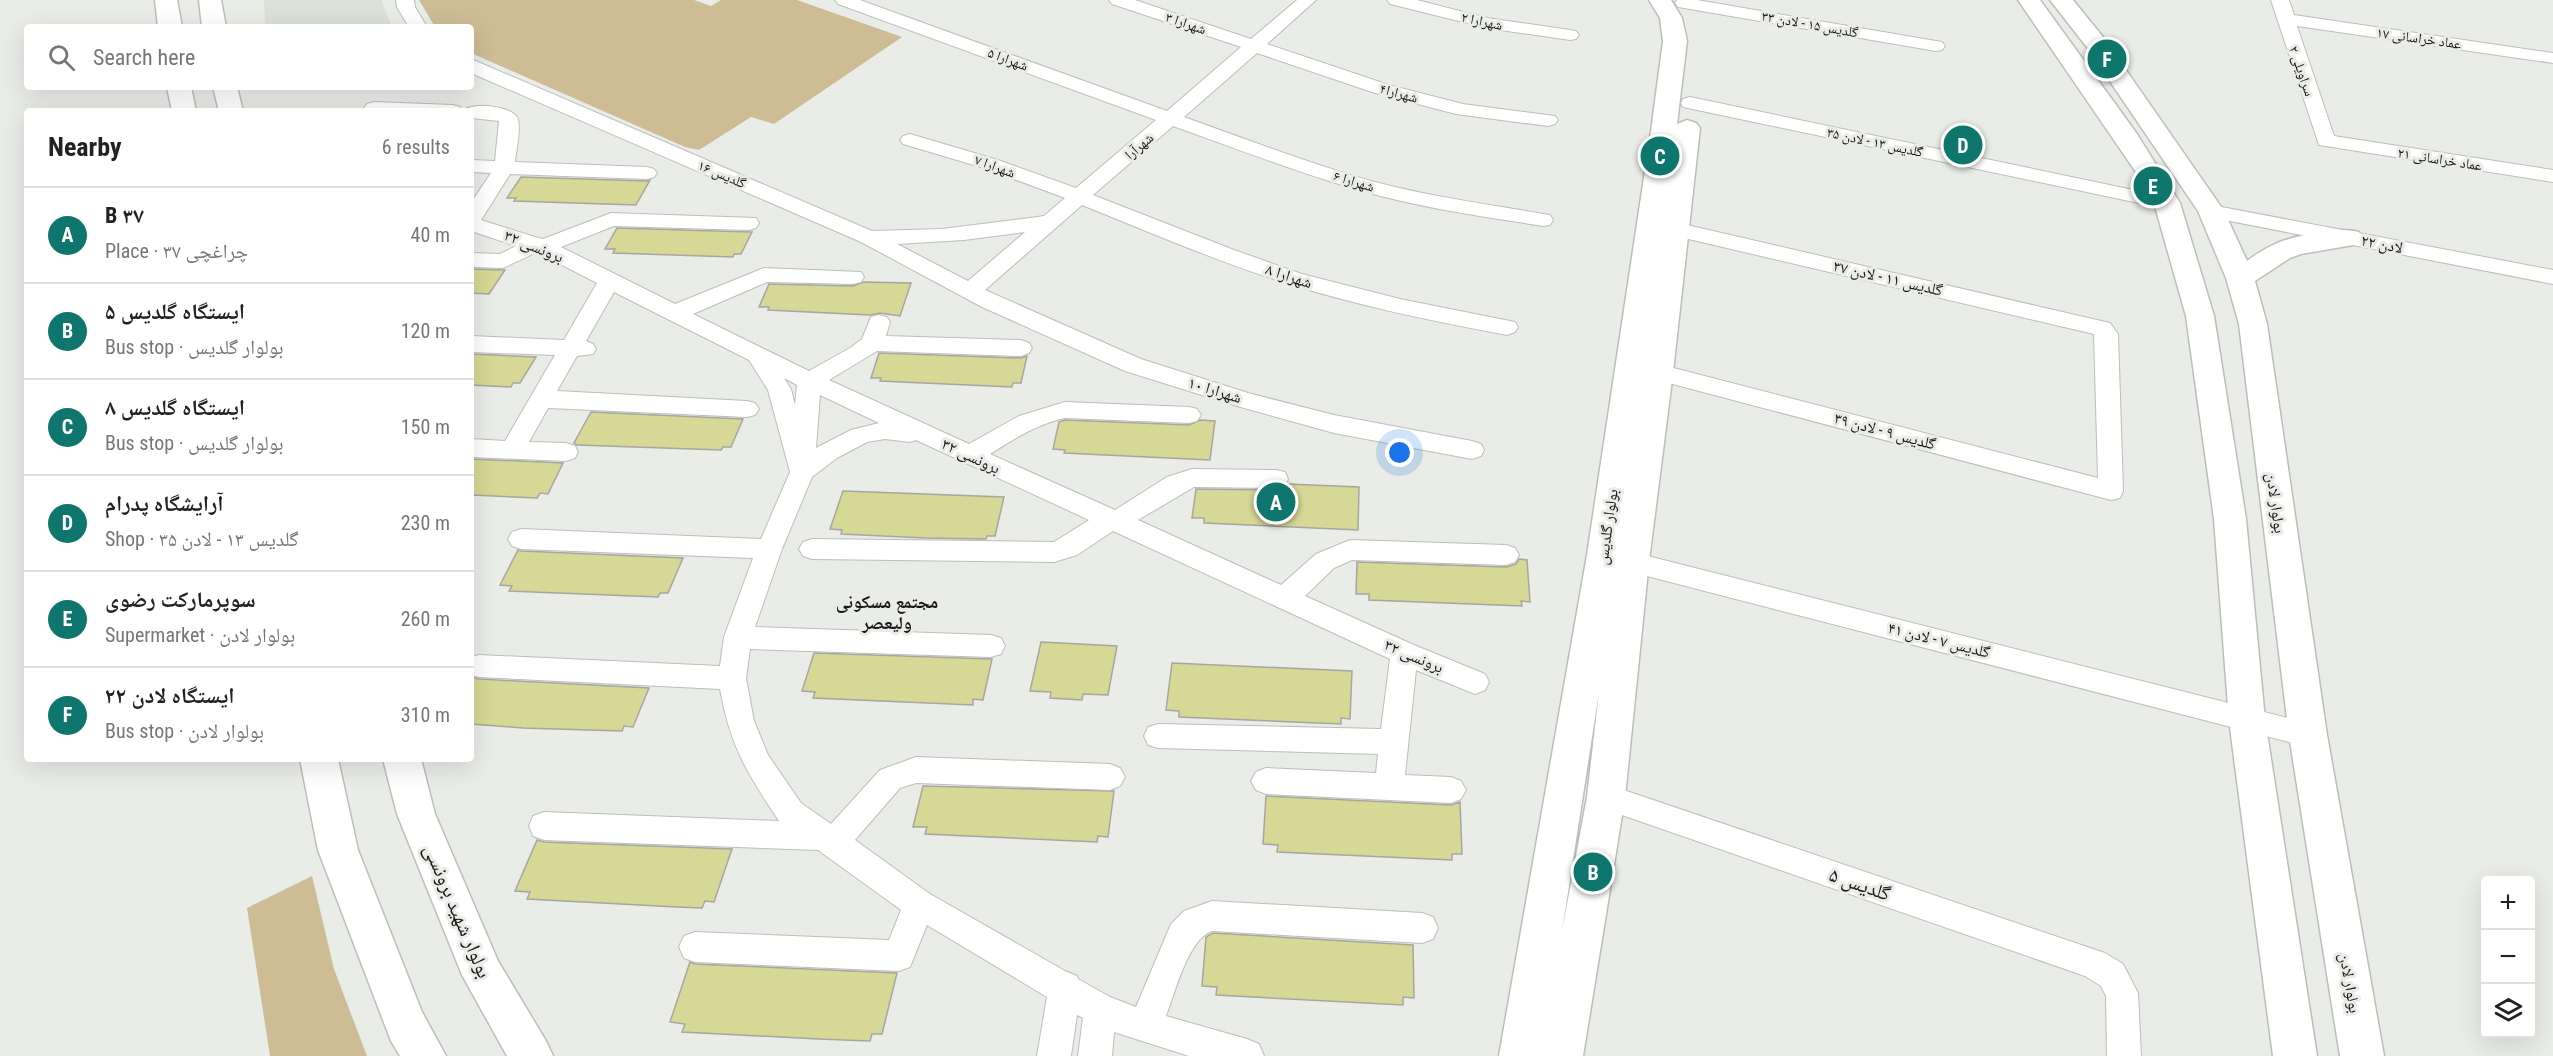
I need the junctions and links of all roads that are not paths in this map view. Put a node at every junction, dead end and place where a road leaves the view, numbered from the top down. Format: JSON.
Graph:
{"nodes":[{"id":1,"x":166,"y":0,"type":"edge"},
{"id":2,"x":210,"y":0,"type":"edge"},
{"id":3,"x":405,"y":0,"type":"edge"},
{"id":4,"x":844,"y":0,"type":"edge"},
{"id":5,"x":1118,"y":0,"type":"edge"},
{"id":6,"x":1307,"y":0,"type":"edge"},
{"id":7,"x":1396,"y":0,"type":"edge"},
{"id":8,"x":2029,"y":0,"type":"edge"},
{"id":9,"x":2061,"y":0,"type":"edge"},
{"id":10,"x":2280,"y":0,"type":"edge"},
{"id":11,"x":1675,"y":1,"type":"edge"},
{"id":12,"x":2285,"y":19,"type":"junction"},
{"id":13,"x":170,"y":24,"type":"edge"},
{"id":14,"x":214,"y":24,"type":"edge"},
{"id":15,"x":416,"y":24,"type":"edge"},
{"id":16,"x":1570,"y":35,"type":"dead end"},
{"id":17,"x":1255,"y":46,"type":"junction"},
{"id":18,"x":1936,"y":46,"type":"dead end"},
{"id":19,"x":2553,"y":58,"type":"edge"},
{"id":20,"x":474,"y":67,"type":"edge"},
{"id":21,"x":180,"y":90,"type":"edge"},
{"id":22,"x":226,"y":90,"type":"edge"},
{"id":23,"x":1690,"y":103,"type":"junction"},
{"id":24,"x":184,"y":108,"type":"edge"},
{"id":25,"x":230,"y":108,"type":"edge"},
{"id":26,"x":474,"y":112,"type":"edge"},
{"id":27,"x":1172,"y":117,"type":"junction"},
{"id":28,"x":1548,"y":120,"type":"dead end"},
{"id":29,"x":910,"y":140,"type":"dead end"},
{"id":30,"x":2326,"y":141,"type":"joint"},
{"id":31,"x":474,"y":166,"type":"edge"},
{"id":32,"x":504,"y":168,"type":"junction"},
{"id":33,"x":647,"y":173,"type":"dead end"},
{"id":34,"x":2553,"y":176,"type":"edge"},
{"id":35,"x":1080,"y":197,"type":"junction"},
{"id":36,"x":2167,"y":203,"type":"junction"},
{"id":37,"x":2211,"y":211,"type":"junction"},
{"id":38,"x":474,"y":214,"type":"edge"},
{"id":39,"x":1543,"y":220,"type":"dead end"},
{"id":40,"x":1053,"y":221,"type":"junction"},
{"id":41,"x":749,"y":223,"type":"dead end"},
{"id":42,"x":474,"y":225,"type":"edge"},
{"id":43,"x":1674,"y":229,"type":"junction"},
{"id":44,"x":868,"y":237,"type":"junction"},
{"id":45,"x":2349,"y":238,"type":"junction"},
{"id":46,"x":539,"y":245,"type":"junction"},
{"id":47,"x":474,"y":260,"type":"edge"},
{"id":48,"x":853,"y":277,"type":"dead end"},
{"id":49,"x":2553,"y":277,"type":"edge"},
{"id":50,"x":2240,"y":278,"type":"junction"},
{"id":51,"x":617,"y":283,"type":"junction"},
{"id":52,"x":970,"y":291,"type":"junction"},
{"id":53,"x":677,"y":312,"type":"junction"},
{"id":54,"x":1507,"y":327,"type":"dead end"},
{"id":55,"x":474,"y":344,"type":"edge"},
{"id":56,"x":1021,"y":348,"type":"dead end"},
{"id":57,"x":578,"y":349,"type":"junction"},
{"id":58,"x":757,"y":356,"type":"junction"},
{"id":59,"x":1658,"y":372,"type":"junction"},
{"id":60,"x":809,"y":381,"type":"junction"},
{"id":61,"x":551,"y":400,"type":"junction"},
{"id":62,"x":747,"y":409,"type":"dead end"},
{"id":63,"x":1189,"y":416,"type":"dead end"},
{"id":64,"x":922,"y":434,"type":"junction"},
{"id":65,"x":474,"y":448,"type":"edge"},
{"id":66,"x":522,"y":450,"type":"junction"},
{"id":67,"x":1472,"y":450,"type":"dead end"},
{"id":68,"x":566,"y":452,"type":"dead end"},
{"id":69,"x":969,"y":455,"type":"junction"},
{"id":70,"x":802,"y":472,"type":"junction"},
{"id":71,"x":1276,"y":479,"type":"dead end"},
{"id":72,"x":2111,"y":491,"type":"joint"},
{"id":73,"x":1112,"y":521,"type":"junction"},
{"id":74,"x":521,"y":539,"type":"dead end"},
{"id":75,"x":769,"y":549,"type":"junction"},
{"id":76,"x":812,"y":549,"type":"dead end"},
{"id":77,"x":1506,"y":555,"type":"dead end"},
{"id":78,"x":1618,"y":558,"type":"junction"},
{"id":79,"x":1286,"y":597,"type":"junction"},
{"id":80,"x":738,"y":637,"type":"junction"},
{"id":81,"x":991,"y":646,"type":"dead end"},
{"id":82,"x":1404,"y":653,"type":"junction"},
{"id":83,"x":479,"y":666,"type":"dead end"},
{"id":84,"x":732,"y":678,"type":"junction"},
{"id":85,"x":1476,"y":682,"type":"dead end"},
{"id":86,"x":2247,"y":720,"type":"junction"},
{"id":87,"x":2308,"y":735,"type":"junction"},
{"id":88,"x":1158,"y":736,"type":"dead end"},
{"id":89,"x":1395,"y":742,"type":"junction"},
{"id":90,"x":320,"y":762,"type":"edge"},
{"id":91,"x":403,"y":762,"type":"edge"},
{"id":92,"x":1110,"y":777,"type":"dead end"},
{"id":93,"x":1266,"y":781,"type":"dead end"},
{"id":94,"x":1389,"y":787,"type":"junction"},
{"id":95,"x":1451,"y":790,"type":"dead end"},
{"id":96,"x":1606,"y":797,"type":"junction"},
{"id":97,"x":544,"y":826,"type":"dead end"},
{"id":98,"x":829,"y":840,"type":"junction"},
{"id":99,"x":919,"y":904,"type":"junction"},
{"id":100,"x":1422,"y":928,"type":"dead end"},
{"id":101,"x":695,"y":947,"type":"dead end"},
{"id":102,"x":1065,"y":987,"type":"junction"},
{"id":103,"x":1100,"y":1010,"type":"junction"},
{"id":104,"x":1145,"y":1026,"type":"junction"},
{"id":105,"x":424,"y":1056,"type":"edge"},
{"id":106,"x":531,"y":1056,"type":"edge"},
{"id":107,"x":1054,"y":1056,"type":"edge"},
{"id":108,"x":1095,"y":1056,"type":"edge"},
{"id":109,"x":1246,"y":1056,"type":"edge"},
{"id":110,"x":1521,"y":1056,"type":"edge"},
{"id":111,"x":1562,"y":1056,"type":"edge"},
{"id":112,"x":2124,"y":1056,"type":"edge"},
{"id":113,"x":2295,"y":1056,"type":"edge"},
{"id":114,"x":2362,"y":1056,"type":"edge"}],
"edges":[{"from":1,"to":13,"type":"main road"},
{"from":2,"to":14,"type":"main road"},
{"from":3,"to":15,"type":"street"},
{"from":4,"to":27,"type":"street","name":"شهرارا ۵"},
{"from":5,"to":17,"type":"street","name":"شهرارا ۳"},
{"from":6,"to":17,"type":"street","name":"شهرآرا"},
{"from":7,"to":16,"type":"street","name":"شهرارا ۲"},
{"from":8,"to":36,"type":"main road"},
{"from":9,"to":37,"type":"main road","name":"بولوار لادن"},
{"from":10,"to":12,"type":"street","name":"سراویلی ۲"},
{"from":11,"to":18,"type":"street","name":"گلدیس ۱۵ - لادن ۳۳"},
{"from":11,"to":23,"type":"main road","name":"بولوار گلدیس"},
{"from":11,"to":78,"type":"main road","name":"بولوار گلدیس"},
{"from":12,"to":19,"type":"street","name":"عماد خراسانی ۱۷"},
{"from":12,"to":30,"type":"street","name":"سراویلی ۲"},
{"from":17,"to":27,"type":"street","name":"شهرآرا"},
{"from":17,"to":28,"type":"street","name":"شهرارا۴"},
{"from":20,"to":44,"type":"street","name":"گلدیس ۱۶"},
{"from":21,"to":24,"type":"main road"},
{"from":22,"to":25,"type":"main road"},
{"from":23,"to":36,"type":"street","name":"گلدیس ۱۳ - لادن ۳۵"},
{"from":23,"to":43,"type":"main road","name":"بولوار گلدیس"},
{"from":26,"to":32,"type":"street"},
{"from":27,"to":35,"type":"street","name":"شهرآرا"},
{"from":27,"to":39,"type":"street","name":"شهرارا ۶"},
{"from":29,"to":35,"type":"street","name":"شهرارا ۷"},
{"from":30,"to":34,"type":"street","name":"عماد خراسانی ۲۱"},
{"from":31,"to":32,"type":"street"},
{"from":32,"to":33,"type":"street"},
{"from":32,"to":38,"type":"street"},
{"from":35,"to":40,"type":"street","name":"شهرآرا"},
{"from":35,"to":54,"type":"street","name":"شهرارا ۸"},
{"from":36,"to":86,"type":"main road"},
{"from":37,"to":45,"type":"street","name":"لادن ۲۲"},
{"from":37,"to":50,"type":"main road","name":"بولوار لادن"},
{"from":40,"to":44,"type":"street"},
{"from":40,"to":52,"type":"street","name":"شهرآرا"},
{"from":41,"to":46,"type":"street"},
{"from":42,"to":46,"type":"street","name":"برونسی ۳۲"},
{"from":43,"to":59,"type":"main road","name":"بولوار گلدیس"},
{"from":43,"to":72,"type":"street","name":"گلدیس ۱۱ - لادن ۳۷"},
{"from":44,"to":52,"type":"street","name":"گلدیس ۱۶"},
{"from":45,"to":49,"type":"street","name":"لادن ۲۲"},
{"from":45,"to":50,"type":"main road"},
{"from":46,"to":47,"type":"street"},
{"from":46,"to":51,"type":"street","name":"برونسی ۳۲"},
{"from":48,"to":53,"type":"street"},
{"from":50,"to":87,"type":"main road","name":"بولوار لادن"},
{"from":51,"to":53,"type":"street","name":"برونسی ۳۲"},
{"from":51,"to":57,"type":"street"},
{"from":52,"to":67,"type":"street","name":"شهرارا ۱۰"},
{"from":53,"to":58,"type":"street","name":"برونسی ۳۲"},
{"from":55,"to":57,"type":"street"},
{"from":56,"to":60,"type":"street"},
{"from":57,"to":61,"type":"street"},
{"from":58,"to":60,"type":"street","name":"برونسی ۳۲"},
{"from":58,"to":70,"type":"street"},
{"from":59,"to":72,"type":"street","name":"گلدیس ۹ - لادن ۳۹"},
{"from":59,"to":78,"type":"main road","name":"بولوار گلدیس"},
{"from":60,"to":64,"type":"street","name":"برونسی ۳۲"},
{"from":60,"to":70,"type":"street"},
{"from":61,"to":62,"type":"street"},
{"from":61,"to":66,"type":"street"},
{"from":63,"to":69,"type":"street"},
{"from":64,"to":69,"type":"street","name":"برونسی ۳۲"},
{"from":64,"to":70,"type":"street"},
{"from":65,"to":66,"type":"street"},
{"from":66,"to":68,"type":"street"},
{"from":69,"to":73,"type":"street","name":"برونسی ۳۲"},
{"from":70,"to":75,"type":"street"},
{"from":71,"to":73,"type":"street"},
{"from":73,"to":76,"type":"street"},
{"from":73,"to":79,"type":"street","name":"برونسی ۳۲"},
{"from":74,"to":75,"type":"street"},
{"from":75,"to":80,"type":"street"},
{"from":77,"to":79,"type":"street"},
{"from":78,"to":86,"type":"street","name":"گلدیس ۷ - لادن ۴۱"},
{"from":78,"to":96,"type":"main road","name":"بولوار گلدیس"},
{"from":78,"to":110,"type":"main road","name":"بولوار گلدیس"},
{"from":79,"to":82,"type":"street","name":"برونسی ۳۲"},
{"from":80,"to":81,"type":"street"},
{"from":80,"to":84,"type":"street"},
{"from":82,"to":85,"type":"street","name":"برونسی ۳۲"},
{"from":82,"to":89,"type":"street"},
{"from":83,"to":84,"type":"street"},
{"from":84,"to":98,"type":"street"},
{"from":86,"to":87,"type":"street","name":"گلدیس ۷ - لادن ۴۱"},
{"from":86,"to":113,"type":"main road"},
{"from":87,"to":114,"type":"main road","name":"بولوار لادن"},
{"from":88,"to":89,"type":"street"},
{"from":89,"to":94,"type":"street"},
{"from":90,"to":105,"type":"main road"},
{"from":91,"to":106,"type":"main road","name":"بولوار شهید برونسی"},
{"from":92,"to":98,"type":"street"},
{"from":93,"to":94,"type":"street"},
{"from":94,"to":95,"type":"street"},
{"from":96,"to":111,"type":"main road","name":"بولوار گلدیس"},
{"from":96,"to":112,"type":"street","name":"گلدیس ۵"},
{"from":97,"to":98,"type":"street"},
{"from":98,"to":99,"type":"street"},
{"from":99,"to":101,"type":"street"},
{"from":99,"to":102,"type":"street"},
{"from":100,"to":104,"type":"street"},
{"from":102,"to":103,"type":"street"},
{"from":102,"to":107,"type":"street"},
{"from":103,"to":104,"type":"street"},
{"from":103,"to":108,"type":"street"},
{"from":104,"to":109,"type":"street"}]}
